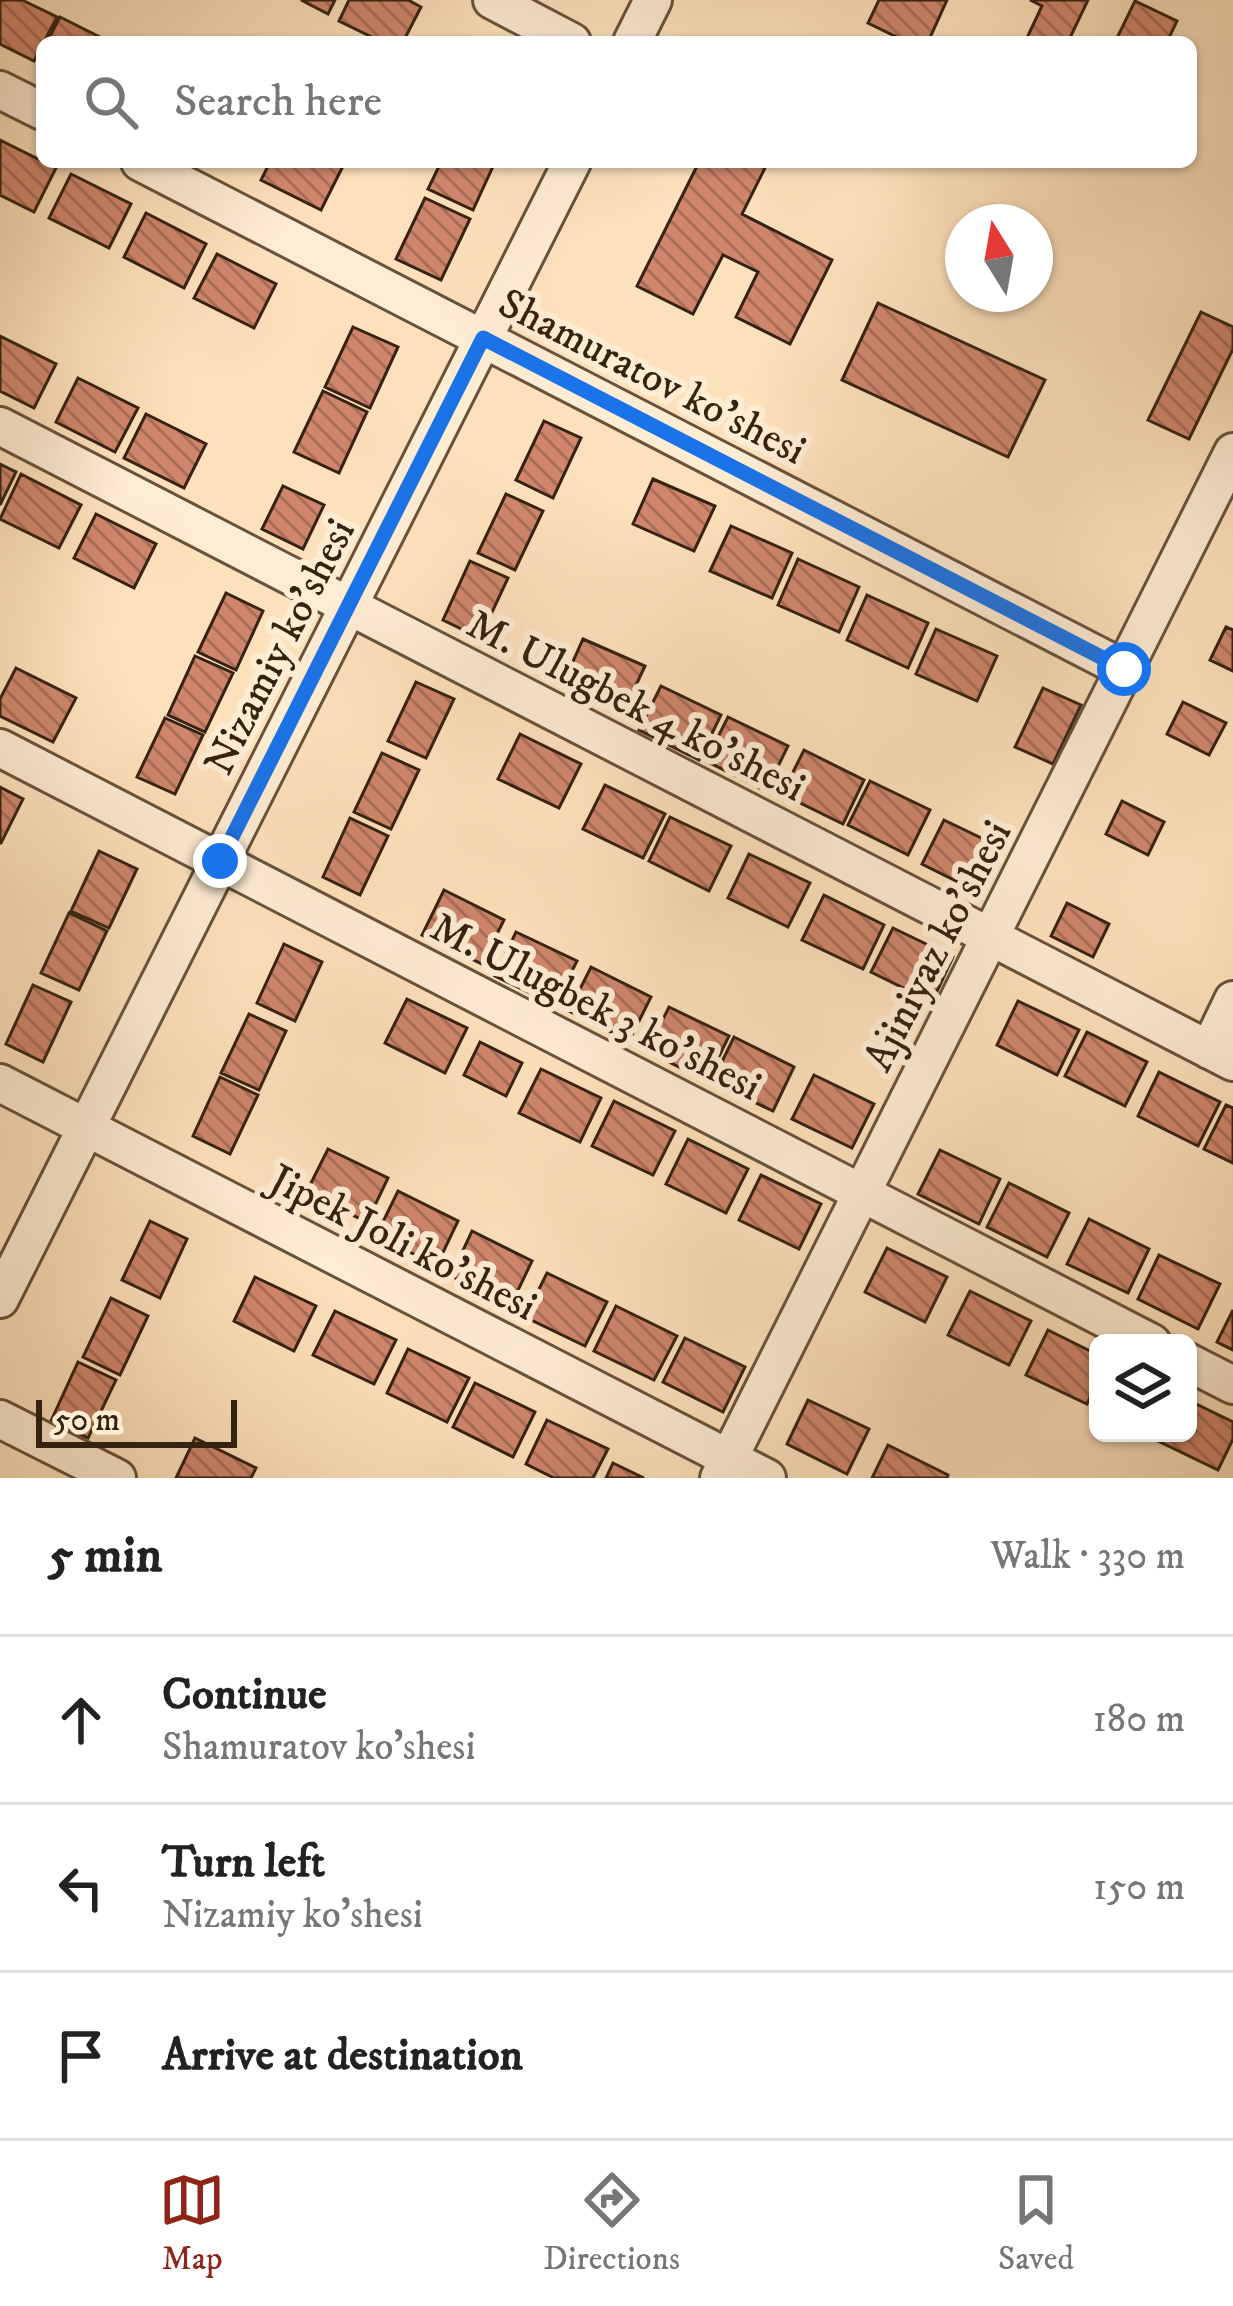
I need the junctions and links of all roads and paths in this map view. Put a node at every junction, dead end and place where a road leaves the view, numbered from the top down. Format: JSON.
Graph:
{"nodes":[{"id":1,"x":492,"y":0,"type":"edge"},
{"id":2,"x":653,"y":0,"type":"edge"},
{"id":3,"x":561,"y":36,"type":"edge"},
{"id":4,"x":635,"y":36,"type":"edge"},
{"id":5,"x":0,"y":90,"type":"edge"},
{"id":6,"x":36,"y":108,"type":"edge"},
{"id":7,"x":152,"y":168,"type":"edge"},
{"id":8,"x":569,"y":168,"type":"edge"},
{"id":9,"x":483,"y":338,"type":"junction"},
{"id":10,"x":0,"y":426,"type":"edge"},
{"id":11,"x":1233,"y":452,"type":"edge"},
{"id":12,"x":349,"y":606,"type":"junction"},
{"id":13,"x":1124,"y":669,"type":"junction"},
{"id":14,"x":0,"y":748,"type":"edge"},
{"id":15,"x":220,"y":861,"type":"junction"},
{"id":16,"x":990,"y":937,"type":"junction"},
{"id":17,"x":1233,"y":1000,"type":"edge"},
{"id":18,"x":1221,"y":1056,"type":"edge"},
{"id":19,"x":0,"y":1083,"type":"edge"},
{"id":20,"x":86,"y":1128,"type":"junction"},
{"id":21,"x":861,"y":1193,"type":"junction"},
{"id":22,"x":0,"y":1299,"type":"edge"},
{"id":23,"x":1135,"y":1334,"type":"edge"},
{"id":24,"x":1197,"y":1367,"type":"edge"},
{"id":25,"x":1233,"y":1385,"type":"edge"},
{"id":26,"x":0,"y":1419,"type":"edge"},
{"id":27,"x":724,"y":1468,"type":"edge"},
{"id":28,"x":117,"y":1478,"type":"edge"},
{"id":29,"x":767,"y":1478,"type":"edge"}],
"edges":[{"from":1,"to":3,"type":"street"},
{"from":2,"to":4,"type":"street"},
{"from":5,"to":6,"type":"street"},
{"from":7,"to":9,"type":"street","name":"Shamuratov ko'shesi"},
{"from":8,"to":9,"type":"street","name":"Nizamiy ko'shesi"},
{"from":9,"to":12,"type":"street","name":"Nizamiy ko'shesi"},
{"from":9,"to":13,"type":"street","name":"Shamuratov ko'shesi"},
{"from":10,"to":12,"type":"street","name":"M. Ulugbek 4 ko'shesi"},
{"from":11,"to":13,"type":"street","name":"Ajiniyaz ko'shesi"},
{"from":12,"to":15,"type":"street","name":"Nizamiy ko'shesi"},
{"from":12,"to":16,"type":"street","name":"M. Ulugbek 4 ko'shesi"},
{"from":13,"to":16,"type":"street","name":"Ajiniyaz ko'shesi"},
{"from":14,"to":15,"type":"street","name":"M. Ulugbek 3 ko'shesi"},
{"from":15,"to":20,"type":"street","name":"Nizamiy ko'shesi"},
{"from":15,"to":21,"type":"street","name":"M. Ulugbek 3 ko'shesi"},
{"from":16,"to":18,"type":"street","name":"M. Ulugbek 4 ko'shesi"},
{"from":16,"to":21,"type":"street","name":"Ajiniyaz ko'shesi"},
{"from":17,"to":18,"type":"street"},
{"from":19,"to":20,"type":"street","name":"Jipek Joli ko'shesi"},
{"from":20,"to":22,"type":"street","name":"Nizamiy ko'shesi"},
{"from":20,"to":27,"type":"street","name":"Jipek Joli ko'shesi"},
{"from":21,"to":23,"type":"street","name":"M. Ulugbek 3 ko'shesi"},
{"from":21,"to":27,"type":"street","name":"Ajiniyaz ko'shesi"},
{"from":24,"to":25,"type":"street"},
{"from":26,"to":28,"type":"street"},
{"from":27,"to":29,"type":"street","name":"Jipek Joli ko'shesi"}]}
